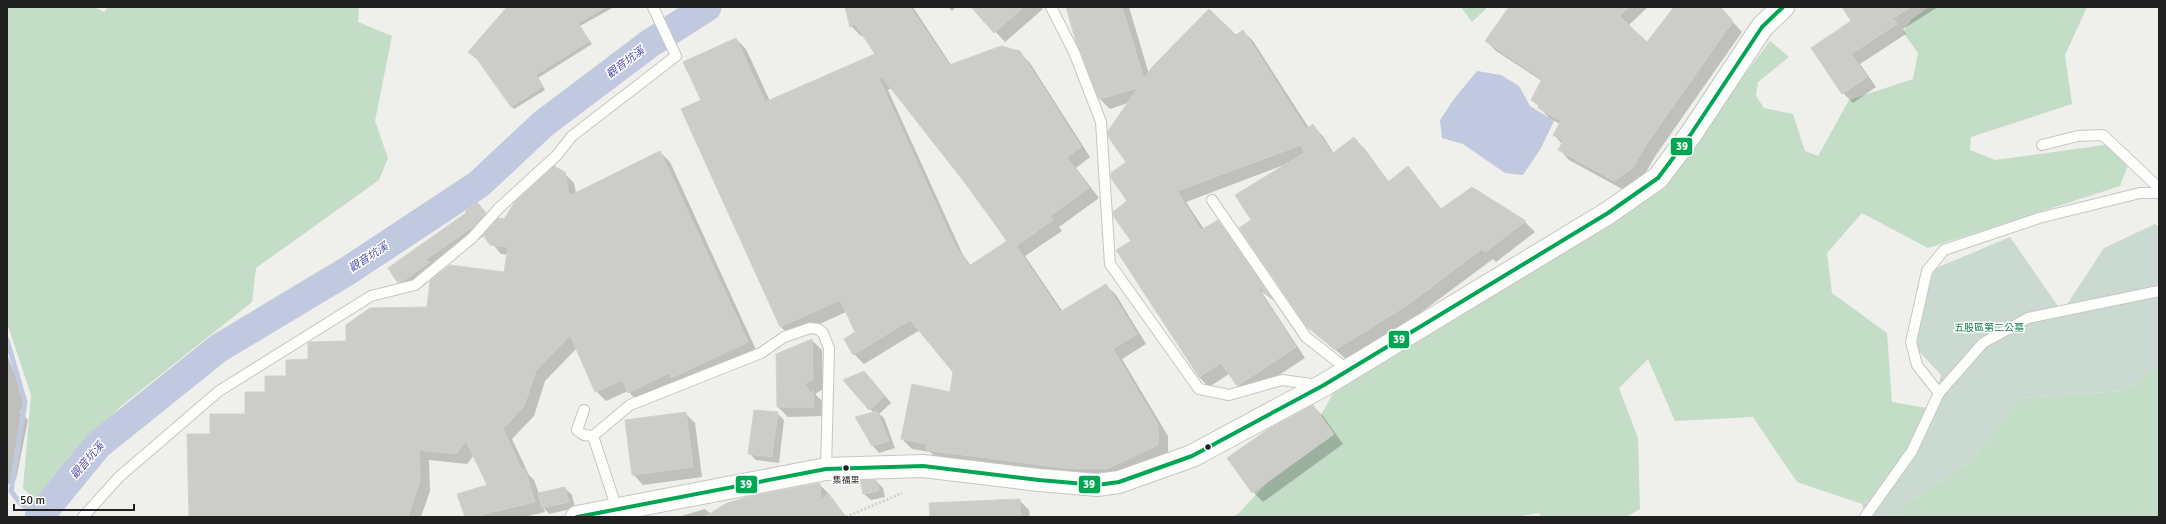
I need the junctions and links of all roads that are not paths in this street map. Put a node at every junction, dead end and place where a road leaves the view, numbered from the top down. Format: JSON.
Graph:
{"nodes":[{"id":1,"x":653,"y":7,"type":"edge"},
{"id":2,"x":1051,"y":7,"type":"edge"},
{"id":3,"x":1783,"y":7,"type":"edge"},
{"id":4,"x":2042,"y":145,"type":"dead end"},
{"id":5,"x":2159,"y":188,"type":"edge"},
{"id":6,"x":2159,"y":193,"type":"edge"},
{"id":7,"x":1212,"y":200,"type":"dead end"},
{"id":8,"x":2159,"y":291,"type":"edge"},
{"id":9,"x":1348,"y":370,"type":"junction"},
{"id":10,"x":1324,"y":385,"type":"junction"},
{"id":11,"x":1939,"y":393,"type":"junction"},
{"id":12,"x":584,"y":410,"type":"dead end"},
{"id":13,"x":593,"y":436,"type":"junction"},
{"id":14,"x":826,"y":469,"type":"junction"},
{"id":15,"x":617,"y":509,"type":"junction"},
{"id":16,"x":83,"y":517,"type":"edge"},
{"id":17,"x":577,"y":517,"type":"edge"},
{"id":18,"x":1865,"y":517,"type":"edge"}],
"edges":[{"from":1,"to":16,"type":"lane"},
{"from":2,"to":10,"type":"lane"},
{"from":3,"to":9,"type":"street"},
{"from":4,"to":5,"type":"lane"},
{"from":6,"to":11,"type":"lane"},
{"from":7,"to":9,"type":"lane"},
{"from":8,"to":11,"type":"lane"},
{"from":9,"to":10,"type":"street"},
{"from":10,"to":14,"type":"street"},
{"from":11,"to":18,"type":"lane"},
{"from":12,"to":13,"type":"lane"},
{"from":13,"to":14,"type":"lane"},
{"from":13,"to":15,"type":"lane"},
{"from":14,"to":15,"type":"street"},
{"from":15,"to":17,"type":"street"}]}
